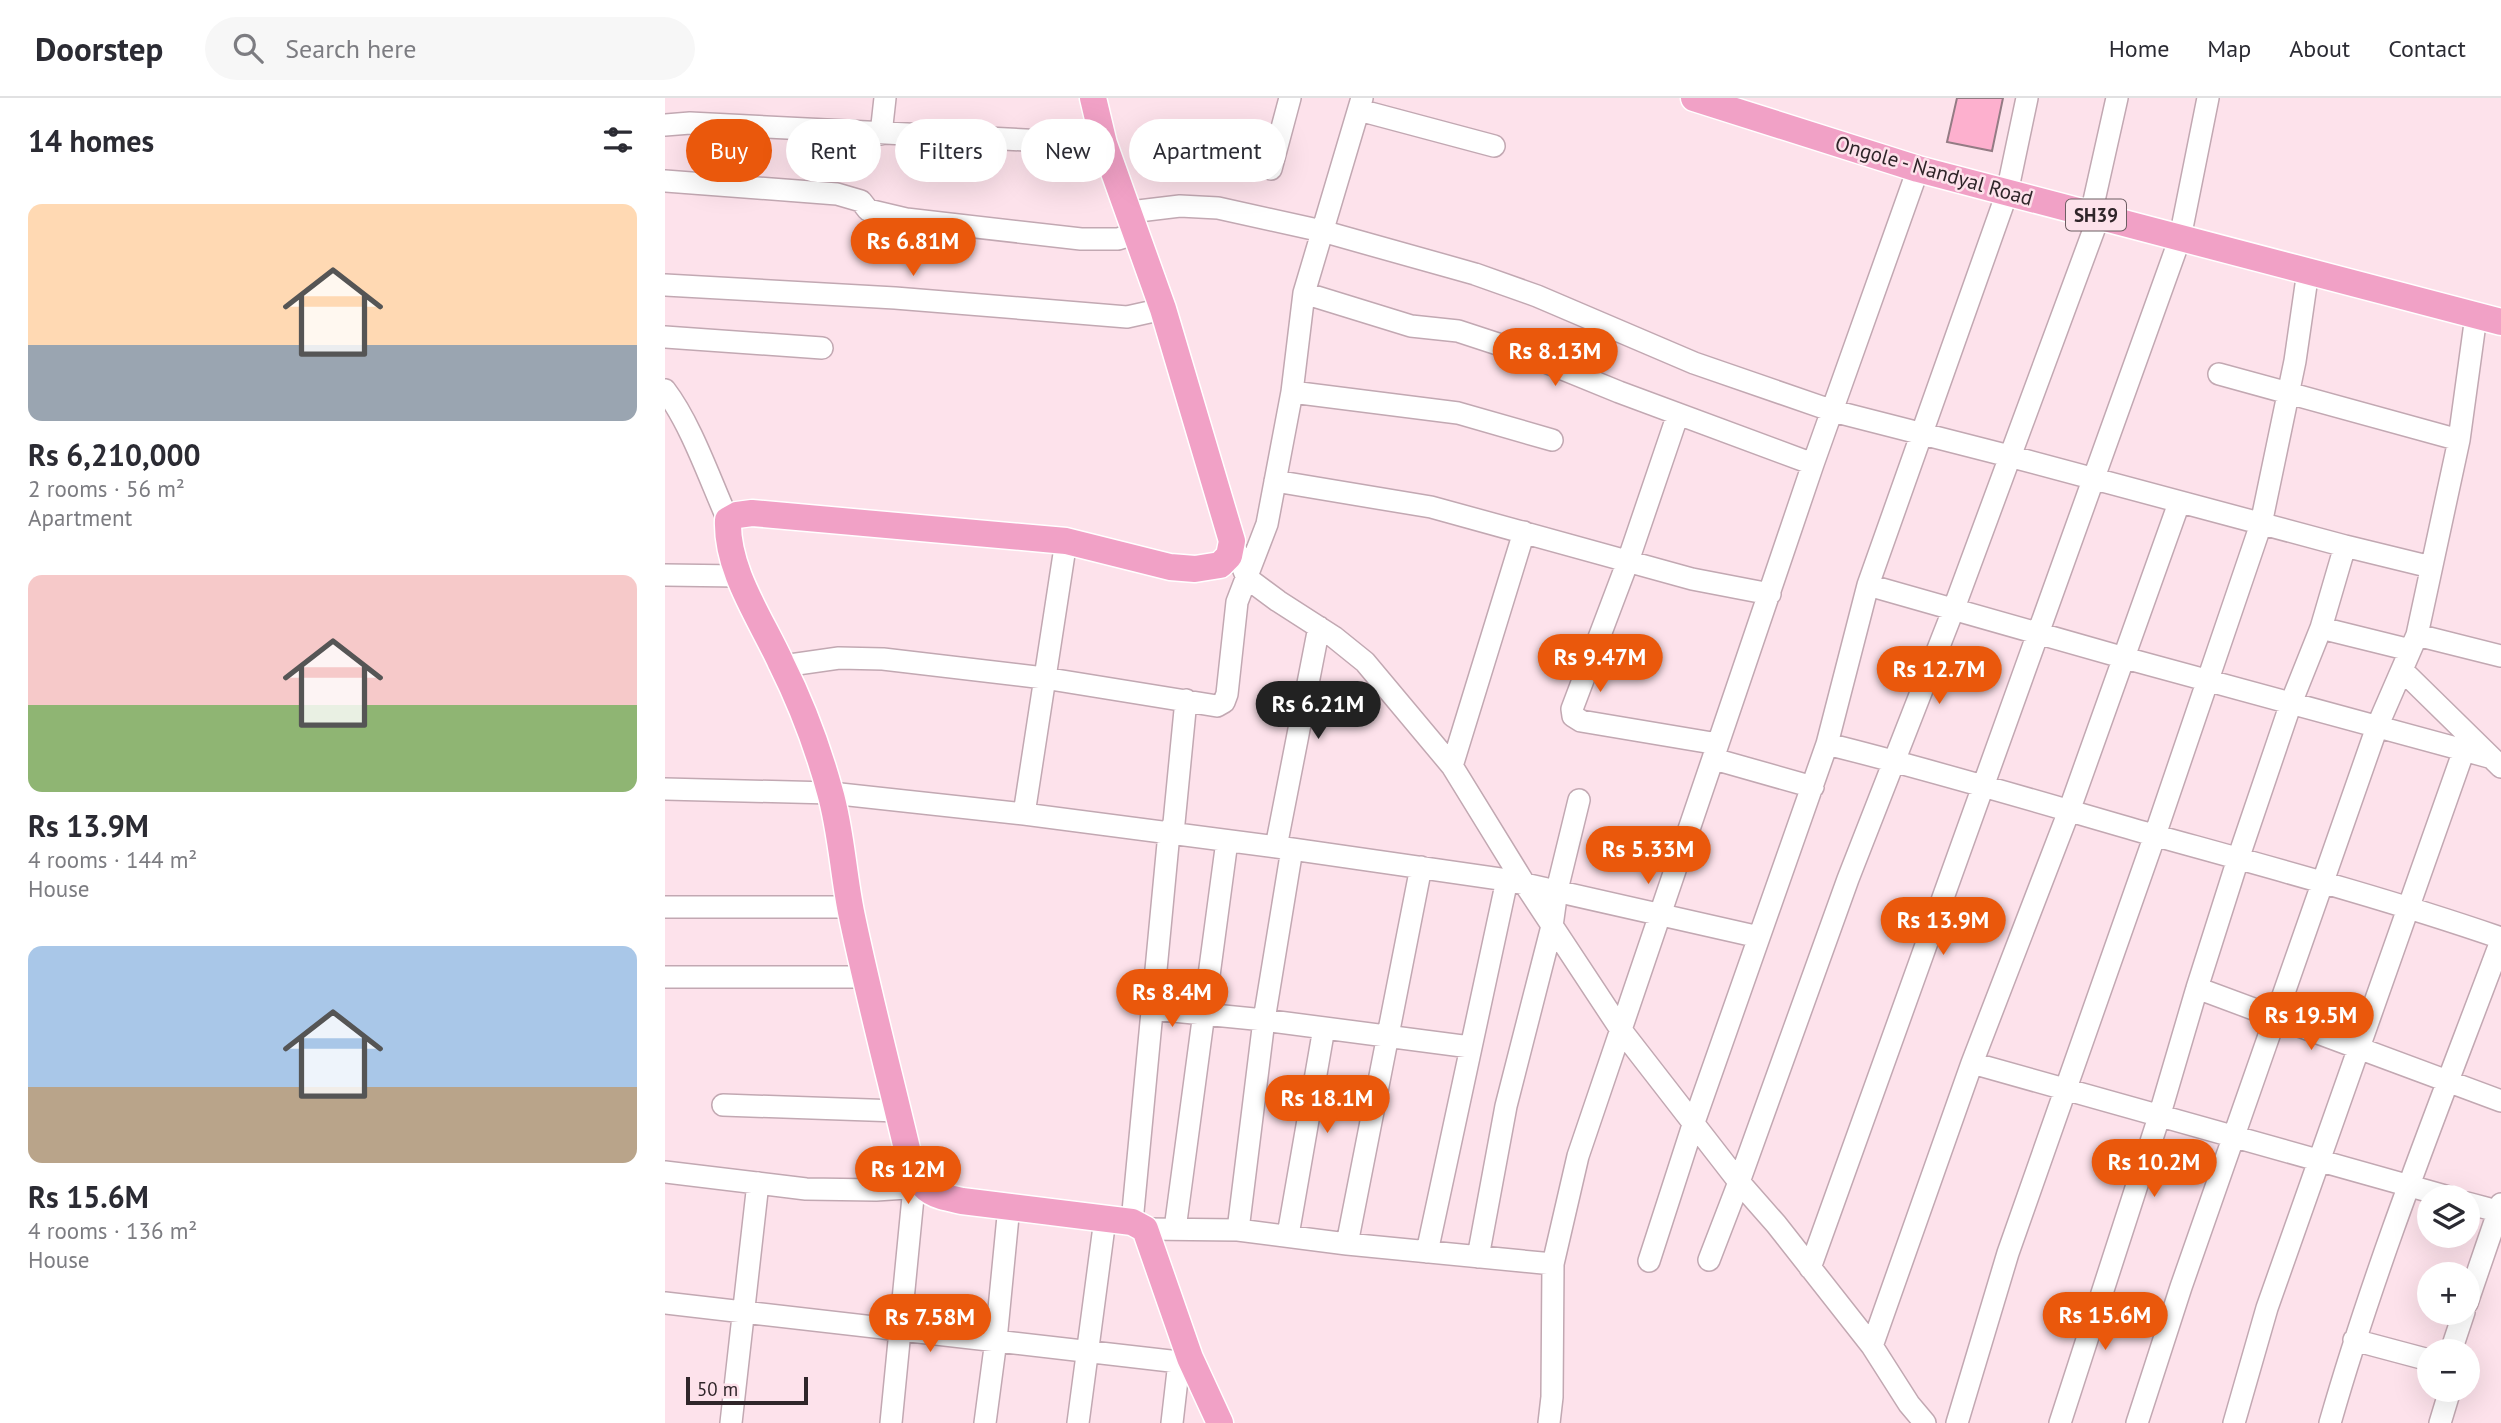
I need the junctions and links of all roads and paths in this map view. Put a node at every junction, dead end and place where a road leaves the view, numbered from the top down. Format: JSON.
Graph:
{"nodes":[{"id":1,"x":885,"y":98,"type":"edge"},
{"id":2,"x":1093,"y":98,"type":"edge"},
{"id":3,"x":1290,"y":98,"type":"edge"},
{"id":4,"x":1694,"y":98,"type":"edge"},
{"id":5,"x":2027,"y":98,"type":"edge"},
{"id":6,"x":2117,"y":98,"type":"edge"},
{"id":7,"x":2208,"y":98,"type":"edge"},
{"id":8,"x":1360,"y":104,"type":"edge"},
{"id":9,"x":1098,"y":119,"type":"edge"},
{"id":10,"x":1284,"y":119,"type":"edge"},
{"id":11,"x":665,"y":125,"type":"edge"},
{"id":12,"x":786,"y":128,"type":"edge"},
{"id":13,"x":881,"y":134,"type":"joint"},
{"id":14,"x":1021,"y":140,"type":"edge"},
{"id":15,"x":1494,"y":146,"type":"dead end"},
{"id":16,"x":1918,"y":169,"type":"junction"},
{"id":17,"x":1115,"y":174,"type":"edge"},
{"id":18,"x":665,"y":181,"type":"edge"},
{"id":19,"x":2007,"y":192,"type":"junction"},
{"id":20,"x":2095,"y":215,"type":"junction"},
{"id":21,"x":1133,"y":223,"type":"junction"},
{"id":22,"x":1322,"y":231,"type":"junction"},
{"id":23,"x":2180,"y":238,"type":"junction"},
{"id":24,"x":2308,"y":271,"type":"junction"},
{"id":25,"x":665,"y":285,"type":"edge"},
{"id":26,"x":1304,"y":292,"type":"junction"},
{"id":27,"x":1163,"y":309,"type":"junction"},
{"id":28,"x":2489,"y":319,"type":"edge"},
{"id":29,"x":665,"y":337,"type":"edge"},
{"id":30,"x":823,"y":348,"type":"dead end"},
{"id":31,"x":2219,"y":374,"type":"dead end"},
{"id":32,"x":665,"y":390,"type":"edge"},
{"id":33,"x":1292,"y":392,"type":"junction"},
{"id":34,"x":2287,"y":394,"type":"junction"},
{"id":35,"x":1833,"y":411,"type":"junction"},
{"id":36,"x":1678,"y":414,"type":"junction"},
{"id":37,"x":1921,"y":433,"type":"junction"},
{"id":38,"x":1552,"y":440,"type":"dead end"},
{"id":39,"x":2459,"y":440,"type":"junction"},
{"id":40,"x":2009,"y":456,"type":"junction"},
{"id":41,"x":1813,"y":464,"type":"junction"},
{"id":42,"x":2094,"y":479,"type":"junction"},
{"id":43,"x":1275,"y":481,"type":"junction"},
{"id":44,"x":2179,"y":503,"type":"junction"},
{"id":45,"x":728,"y":520,"type":"junction"},
{"id":46,"x":2261,"y":524,"type":"junction"},
{"id":47,"x":1524,"y":532,"type":"junction"},
{"id":48,"x":1066,"y":541,"type":"junction"},
{"id":49,"x":1232,"y":541,"type":"junction"},
{"id":50,"x":2345,"y":547,"type":"junction"},
{"id":51,"x":1628,"y":561,"type":"junction"},
{"id":52,"x":2431,"y":567,"type":"junction"},
{"id":53,"x":665,"y":575,"type":"edge"},
{"id":54,"x":739,"y":576,"type":"junction"},
{"id":55,"x":1247,"y":578,"type":"junction"},
{"id":56,"x":1868,"y":585,"type":"junction"},
{"id":57,"x":1770,"y":594,"type":"junction"},
{"id":58,"x":1954,"y":608,"type":"junction"},
{"id":59,"x":1319,"y":627,"type":"junction"},
{"id":60,"x":2321,"y":628,"type":"junction"},
{"id":61,"x":2039,"y":633,"type":"junction"},
{"id":62,"x":2414,"y":642,"type":"junction"},
{"id":63,"x":2501,"y":656,"type":"edge"},
{"id":64,"x":2125,"y":658,"type":"junction"},
{"id":65,"x":783,"y":666,"type":"junction"},
{"id":66,"x":2402,"y":670,"type":"junction"},
{"id":67,"x":1044,"y":678,"type":"junction"},
{"id":68,"x":2207,"y":681,"type":"junction"},
{"id":69,"x":1186,"y":700,"type":"junction"},
{"id":70,"x":2291,"y":703,"type":"junction"},
{"id":71,"x":2377,"y":727,"type":"junction"},
{"id":72,"x":1827,"y":744,"type":"junction"},
{"id":73,"x":2464,"y":750,"type":"junction"},
{"id":74,"x":1716,"y":752,"type":"junction"},
{"id":75,"x":1895,"y":761,"type":"junction"},
{"id":76,"x":2495,"y":762,"type":"edge"},
{"id":77,"x":1452,"y":766,"type":"junction"},
{"id":78,"x":1983,"y":784,"type":"junction"},
{"id":79,"x":1813,"y":787,"type":"junction"},
{"id":80,"x":665,"y":789,"type":"edge"},
{"id":81,"x":831,"y":793,"type":"junction"},
{"id":82,"x":1579,"y":800,"type":"dead end"},
{"id":83,"x":2069,"y":811,"type":"junction"},
{"id":84,"x":1024,"y":814,"type":"junction"},
{"id":85,"x":1169,"y":833,"type":"junction"},
{"id":86,"x":2155,"y":835,"type":"junction"},
{"id":87,"x":1227,"y":841,"type":"junction"},
{"id":88,"x":1284,"y":848,"type":"junction"},
{"id":89,"x":2238,"y":859,"type":"junction"},
{"id":90,"x":1421,"y":867,"type":"junction"},
{"id":91,"x":1516,"y":882,"type":"junction"},
{"id":92,"x":2323,"y":882,"type":"junction"},
{"id":93,"x":1557,"y":890,"type":"junction"},
{"id":94,"x":2408,"y":906,"type":"junction"},
{"id":95,"x":665,"y":907,"type":"edge"},
{"id":96,"x":850,"y":907,"type":"junction"},
{"id":97,"x":1661,"y":914,"type":"junction"},
{"id":98,"x":1552,"y":926,"type":"junction"},
{"id":99,"x":1759,"y":937,"type":"junction"},
{"id":100,"x":2501,"y":939,"type":"edge"},
{"id":101,"x":665,"y":977,"type":"edge"},
{"id":102,"x":865,"y":977,"type":"junction"},
{"id":103,"x":2197,"y":988,"type":"junction"},
{"id":104,"x":1153,"y":1009,"type":"junction"},
{"id":105,"x":1204,"y":1014,"type":"junction"},
{"id":106,"x":2276,"y":1018,"type":"junction"},
{"id":107,"x":1264,"y":1020,"type":"junction"},
{"id":108,"x":1324,"y":1028,"type":"junction"},
{"id":109,"x":1621,"y":1030,"type":"junction"},
{"id":110,"x":1387,"y":1037,"type":"junction"},
{"id":111,"x":1470,"y":1047,"type":"junction"},
{"id":112,"x":2359,"y":1047,"type":"junction"},
{"id":113,"x":1972,"y":1063,"type":"junction"},
{"id":114,"x":2448,"y":1082,"type":"junction"},
{"id":115,"x":2063,"y":1090,"type":"junction"},
{"id":116,"x":2501,"y":1101,"type":"edge"},
{"id":117,"x":723,"y":1105,"type":"dead end"},
{"id":118,"x":898,"y":1111,"type":"junction"},
{"id":119,"x":2159,"y":1117,"type":"junction"},
{"id":120,"x":1693,"y":1125,"type":"junction"},
{"id":121,"x":2233,"y":1138,"type":"junction"},
{"id":122,"x":2319,"y":1162,"type":"junction"},
{"id":123,"x":665,"y":1172,"type":"edge"},
{"id":124,"x":1739,"y":1182,"type":"junction"},
{"id":125,"x":758,"y":1183,"type":"junction"},
{"id":126,"x":2409,"y":1185,"type":"junction"},
{"id":127,"x":918,"y":1187,"type":"junction"},
{"id":128,"x":2417,"y":1187,"type":"edge"},
{"id":129,"x":2480,"y":1205,"type":"edge"},
{"id":130,"x":1009,"y":1206,"type":"junction"},
{"id":131,"x":2500,"y":1209,"type":"edge"},
{"id":132,"x":1105,"y":1219,"type":"junction"},
{"id":133,"x":1138,"y":1226,"type":"junction"},
{"id":134,"x":1175,"y":1229,"type":"junction"},
{"id":135,"x":1238,"y":1230,"type":"junction"},
{"id":136,"x":1288,"y":1235,"type":"junction"},
{"id":137,"x":1347,"y":1244,"type":"junction"},
{"id":138,"x":1426,"y":1252,"type":"junction"},
{"id":139,"x":1478,"y":1257,"type":"junction"},
{"id":140,"x":1709,"y":1260,"type":"dead end"},
{"id":141,"x":1649,"y":1261,"type":"dead end"},
{"id":142,"x":1553,"y":1264,"type":"junction"},
{"id":143,"x":2480,"y":1266,"type":"edge"},
{"id":144,"x":1810,"y":1268,"type":"junction"},
{"id":145,"x":665,"y":1303,"type":"edge"},
{"id":146,"x":744,"y":1312,"type":"junction"},
{"id":147,"x":902,"y":1330,"type":"junction"},
{"id":148,"x":996,"y":1340,"type":"junction"},
{"id":149,"x":2354,"y":1340,"type":"junction"},
{"id":150,"x":1872,"y":1346,"type":"junction"},
{"id":151,"x":1087,"y":1353,"type":"junction"},
{"id":152,"x":2417,"y":1357,"type":"edge"},
{"id":153,"x":1185,"y":1360,"type":"junction"},
{"id":154,"x":2447,"y":1402,"type":"edge"},
{"id":155,"x":731,"y":1423,"type":"edge"},
{"id":156,"x":891,"y":1423,"type":"edge"},
{"id":157,"x":985,"y":1423,"type":"edge"},
{"id":158,"x":1078,"y":1423,"type":"edge"},
{"id":159,"x":1172,"y":1423,"type":"edge"},
{"id":160,"x":1220,"y":1423,"type":"edge"},
{"id":161,"x":1549,"y":1423,"type":"edge"},
{"id":162,"x":1925,"y":1423,"type":"edge"},
{"id":163,"x":1957,"y":1423,"type":"edge"},
{"id":164,"x":2060,"y":1423,"type":"edge"},
{"id":165,"x":2137,"y":1423,"type":"edge"},
{"id":166,"x":2234,"y":1423,"type":"edge"},
{"id":167,"x":2330,"y":1423,"type":"edge"},
{"id":168,"x":2441,"y":1423,"type":"edge"}],
"edges":[{"from":1,"to":13,"type":"street"},
{"from":2,"to":9,"type":"main road"},
{"from":3,"to":10,"type":"street"},
{"from":4,"to":16,"type":"main road","name":"Ongole - Nandyal Road","number":"SH39"},
{"from":5,"to":19,"type":"street"},
{"from":6,"to":20,"type":"street"},
{"from":7,"to":23,"type":"street"},
{"from":8,"to":15,"type":"street"},
{"from":8,"to":22,"type":"street"},
{"from":11,"to":12,"type":"street"},
{"from":13,"to":14,"type":"street"},
{"from":16,"to":19,"type":"main road","name":"Ongole - Nandyal Road","number":"SH39"},
{"from":16,"to":35,"type":"street"},
{"from":17,"to":21,"type":"main road"},
{"from":18,"to":21,"type":"street"},
{"from":19,"to":20,"type":"main road","name":"Ongole - Nandyal Road","number":"SH39"},
{"from":19,"to":37,"type":"street"},
{"from":20,"to":23,"type":"main road","name":"Ongole - Nandyal Road","number":"SH39"},
{"from":20,"to":40,"type":"street"},
{"from":21,"to":22,"type":"street"},
{"from":21,"to":27,"type":"main road"},
{"from":22,"to":26,"type":"street"},
{"from":22,"to":35,"type":"street"},
{"from":23,"to":24,"type":"main road","name":"Ongole - Nandyal Road","number":"SH39"},
{"from":23,"to":42,"type":"street"},
{"from":24,"to":28,"type":"main road","name":"Ongole - Nandyal Road","number":"SH39"},
{"from":24,"to":34,"type":"street"},
{"from":25,"to":27,"type":"street"},
{"from":26,"to":33,"type":"street"},
{"from":26,"to":36,"type":"street"},
{"from":27,"to":49,"type":"main road"},
{"from":28,"to":39,"type":"street"},
{"from":29,"to":30,"type":"street"},
{"from":31,"to":34,"type":"street"},
{"from":32,"to":45,"type":"street"},
{"from":33,"to":38,"type":"street"},
{"from":33,"to":43,"type":"street"},
{"from":34,"to":39,"type":"street"},
{"from":34,"to":46,"type":"street"},
{"from":35,"to":37,"type":"street"},
{"from":35,"to":41,"type":"street"},
{"from":36,"to":41,"type":"street"},
{"from":36,"to":51,"type":"street"},
{"from":37,"to":40,"type":"street"},
{"from":37,"to":56,"type":"street"},
{"from":39,"to":52,"type":"street"},
{"from":40,"to":42,"type":"street"},
{"from":40,"to":58,"type":"street"},
{"from":41,"to":57,"type":"street"},
{"from":42,"to":44,"type":"street"},
{"from":42,"to":61,"type":"street"},
{"from":43,"to":47,"type":"street"},
{"from":43,"to":55,"type":"street"},
{"from":44,"to":46,"type":"street"},
{"from":44,"to":64,"type":"street"},
{"from":45,"to":48,"type":"main road"},
{"from":45,"to":54,"type":"main road"},
{"from":46,"to":50,"type":"street"},
{"from":46,"to":68,"type":"street"},
{"from":47,"to":51,"type":"street"},
{"from":47,"to":77,"type":"street"},
{"from":48,"to":49,"type":"main road"},
{"from":48,"to":67,"type":"street"},
{"from":49,"to":55,"type":"street"},
{"from":50,"to":52,"type":"street"},
{"from":50,"to":60,"type":"street"},
{"from":51,"to":57,"type":"street"},
{"from":51,"to":74,"type":"street"},
{"from":52,"to":62,"type":"street"},
{"from":53,"to":54,"type":"street"},
{"from":54,"to":65,"type":"main road"},
{"from":55,"to":59,"type":"street"},
{"from":55,"to":69,"type":"street"},
{"from":56,"to":58,"type":"street"},
{"from":56,"to":72,"type":"street"},
{"from":57,"to":74,"type":"street"},
{"from":58,"to":61,"type":"street"},
{"from":58,"to":75,"type":"street"},
{"from":59,"to":77,"type":"street"},
{"from":59,"to":88,"type":"street"},
{"from":60,"to":62,"type":"street"},
{"from":60,"to":70,"type":"street"},
{"from":61,"to":64,"type":"street"},
{"from":61,"to":78,"type":"street"},
{"from":62,"to":63,"type":"street"},
{"from":62,"to":66,"type":"street"},
{"from":64,"to":68,"type":"street"},
{"from":64,"to":83,"type":"street"},
{"from":65,"to":67,"type":"street"},
{"from":65,"to":81,"type":"main road"},
{"from":66,"to":71,"type":"street"},
{"from":66,"to":76,"type":"street"},
{"from":67,"to":69,"type":"street"},
{"from":67,"to":84,"type":"street"},
{"from":68,"to":70,"type":"street"},
{"from":68,"to":86,"type":"street"},
{"from":69,"to":85,"type":"street"},
{"from":70,"to":71,"type":"street"},
{"from":70,"to":89,"type":"street"},
{"from":71,"to":73,"type":"street"},
{"from":71,"to":92,"type":"street"},
{"from":72,"to":75,"type":"street"},
{"from":72,"to":79,"type":"street"},
{"from":73,"to":76,"type":"street"},
{"from":73,"to":94,"type":"street"},
{"from":74,"to":79,"type":"street"},
{"from":74,"to":97,"type":"street"},
{"from":75,"to":78,"type":"street"},
{"from":75,"to":124,"type":"street"},
{"from":77,"to":91,"type":"street"},
{"from":78,"to":83,"type":"street"},
{"from":78,"to":144,"type":"street"},
{"from":79,"to":99,"type":"street"},
{"from":80,"to":81,"type":"street"},
{"from":81,"to":84,"type":"street"},
{"from":81,"to":96,"type":"main road"},
{"from":82,"to":93,"type":"street"},
{"from":83,"to":86,"type":"street"},
{"from":83,"to":113,"type":"street"},
{"from":84,"to":85,"type":"street"},
{"from":85,"to":87,"type":"street"},
{"from":85,"to":104,"type":"street"},
{"from":86,"to":89,"type":"street"},
{"from":86,"to":115,"type":"street"},
{"from":87,"to":88,"type":"street"},
{"from":87,"to":105,"type":"street"},
{"from":88,"to":90,"type":"street"},
{"from":88,"to":107,"type":"street"},
{"from":89,"to":92,"type":"street"},
{"from":89,"to":103,"type":"street"},
{"from":90,"to":91,"type":"street"},
{"from":90,"to":110,"type":"street"},
{"from":91,"to":93,"type":"street"},
{"from":91,"to":98,"type":"street"},
{"from":91,"to":111,"type":"street"},
{"from":92,"to":94,"type":"street"},
{"from":92,"to":106,"type":"street"},
{"from":93,"to":97,"type":"street"},
{"from":93,"to":98,"type":"street"},
{"from":94,"to":100,"type":"street"},
{"from":94,"to":112,"type":"street"},
{"from":95,"to":96,"type":"street"},
{"from":96,"to":102,"type":"main road"},
{"from":97,"to":99,"type":"street"},
{"from":97,"to":109,"type":"street"},
{"from":98,"to":109,"type":"street"},
{"from":98,"to":139,"type":"street"},
{"from":99,"to":120,"type":"street"},
{"from":100,"to":114,"type":"street"},
{"from":101,"to":102,"type":"street"},
{"from":102,"to":118,"type":"main road"},
{"from":103,"to":106,"type":"street"},
{"from":103,"to":119,"type":"street"},
{"from":104,"to":105,"type":"street"},
{"from":104,"to":133,"type":"street"},
{"from":105,"to":107,"type":"street"},
{"from":105,"to":134,"type":"street"},
{"from":106,"to":112,"type":"street"},
{"from":106,"to":121,"type":"street"},
{"from":107,"to":108,"type":"street"},
{"from":107,"to":135,"type":"street"},
{"from":108,"to":110,"type":"street"},
{"from":108,"to":136,"type":"street"},
{"from":109,"to":120,"type":"street"},
{"from":109,"to":142,"type":"street"},
{"from":110,"to":111,"type":"street"},
{"from":110,"to":137,"type":"street"},
{"from":111,"to":138,"type":"street"},
{"from":112,"to":114,"type":"street"},
{"from":112,"to":122,"type":"street"},
{"from":113,"to":115,"type":"street"},
{"from":113,"to":150,"type":"street"},
{"from":114,"to":116,"type":"street"},
{"from":114,"to":126,"type":"street"},
{"from":115,"to":119,"type":"street"},
{"from":115,"to":163,"type":"street"},
{"from":117,"to":118,"type":"street"},
{"from":118,"to":127,"type":"main road"},
{"from":119,"to":121,"type":"street"},
{"from":119,"to":164,"type":"street"},
{"from":120,"to":124,"type":"street"},
{"from":120,"to":141,"type":"street"},
{"from":121,"to":122,"type":"street"},
{"from":121,"to":165,"type":"street"},
{"from":122,"to":126,"type":"street"},
{"from":122,"to":166,"type":"street"},
{"from":123,"to":125,"type":"street"},
{"from":124,"to":140,"type":"street"},
{"from":124,"to":144,"type":"street"},
{"from":125,"to":127,"type":"street"},
{"from":125,"to":146,"type":"street"},
{"from":126,"to":128,"type":"street"},
{"from":126,"to":149,"type":"street"},
{"from":127,"to":130,"type":"main road"},
{"from":127,"to":147,"type":"street"},
{"from":129,"to":131,"type":"street"},
{"from":130,"to":132,"type":"main road"},
{"from":130,"to":148,"type":"street"},
{"from":131,"to":143,"type":"street"},
{"from":132,"to":133,"type":"main road"},
{"from":132,"to":151,"type":"street"},
{"from":133,"to":134,"type":"street"},
{"from":133,"to":153,"type":"main road"},
{"from":134,"to":135,"type":"street"},
{"from":135,"to":136,"type":"street"},
{"from":136,"to":137,"type":"street"},
{"from":137,"to":138,"type":"street"},
{"from":138,"to":139,"type":"street"},
{"from":139,"to":142,"type":"street"},
{"from":142,"to":161,"type":"street"},
{"from":144,"to":150,"type":"street"},
{"from":145,"to":146,"type":"street"},
{"from":146,"to":147,"type":"street"},
{"from":146,"to":155,"type":"street"},
{"from":147,"to":148,"type":"street"},
{"from":147,"to":156,"type":"street"},
{"from":148,"to":151,"type":"street"},
{"from":148,"to":157,"type":"street"},
{"from":149,"to":152,"type":"street"},
{"from":149,"to":167,"type":"street"},
{"from":150,"to":162,"type":"street"},
{"from":151,"to":153,"type":"street"},
{"from":151,"to":158,"type":"street"},
{"from":153,"to":159,"type":"street"},
{"from":153,"to":160,"type":"main road"},
{"from":154,"to":168,"type":"street"}]}
